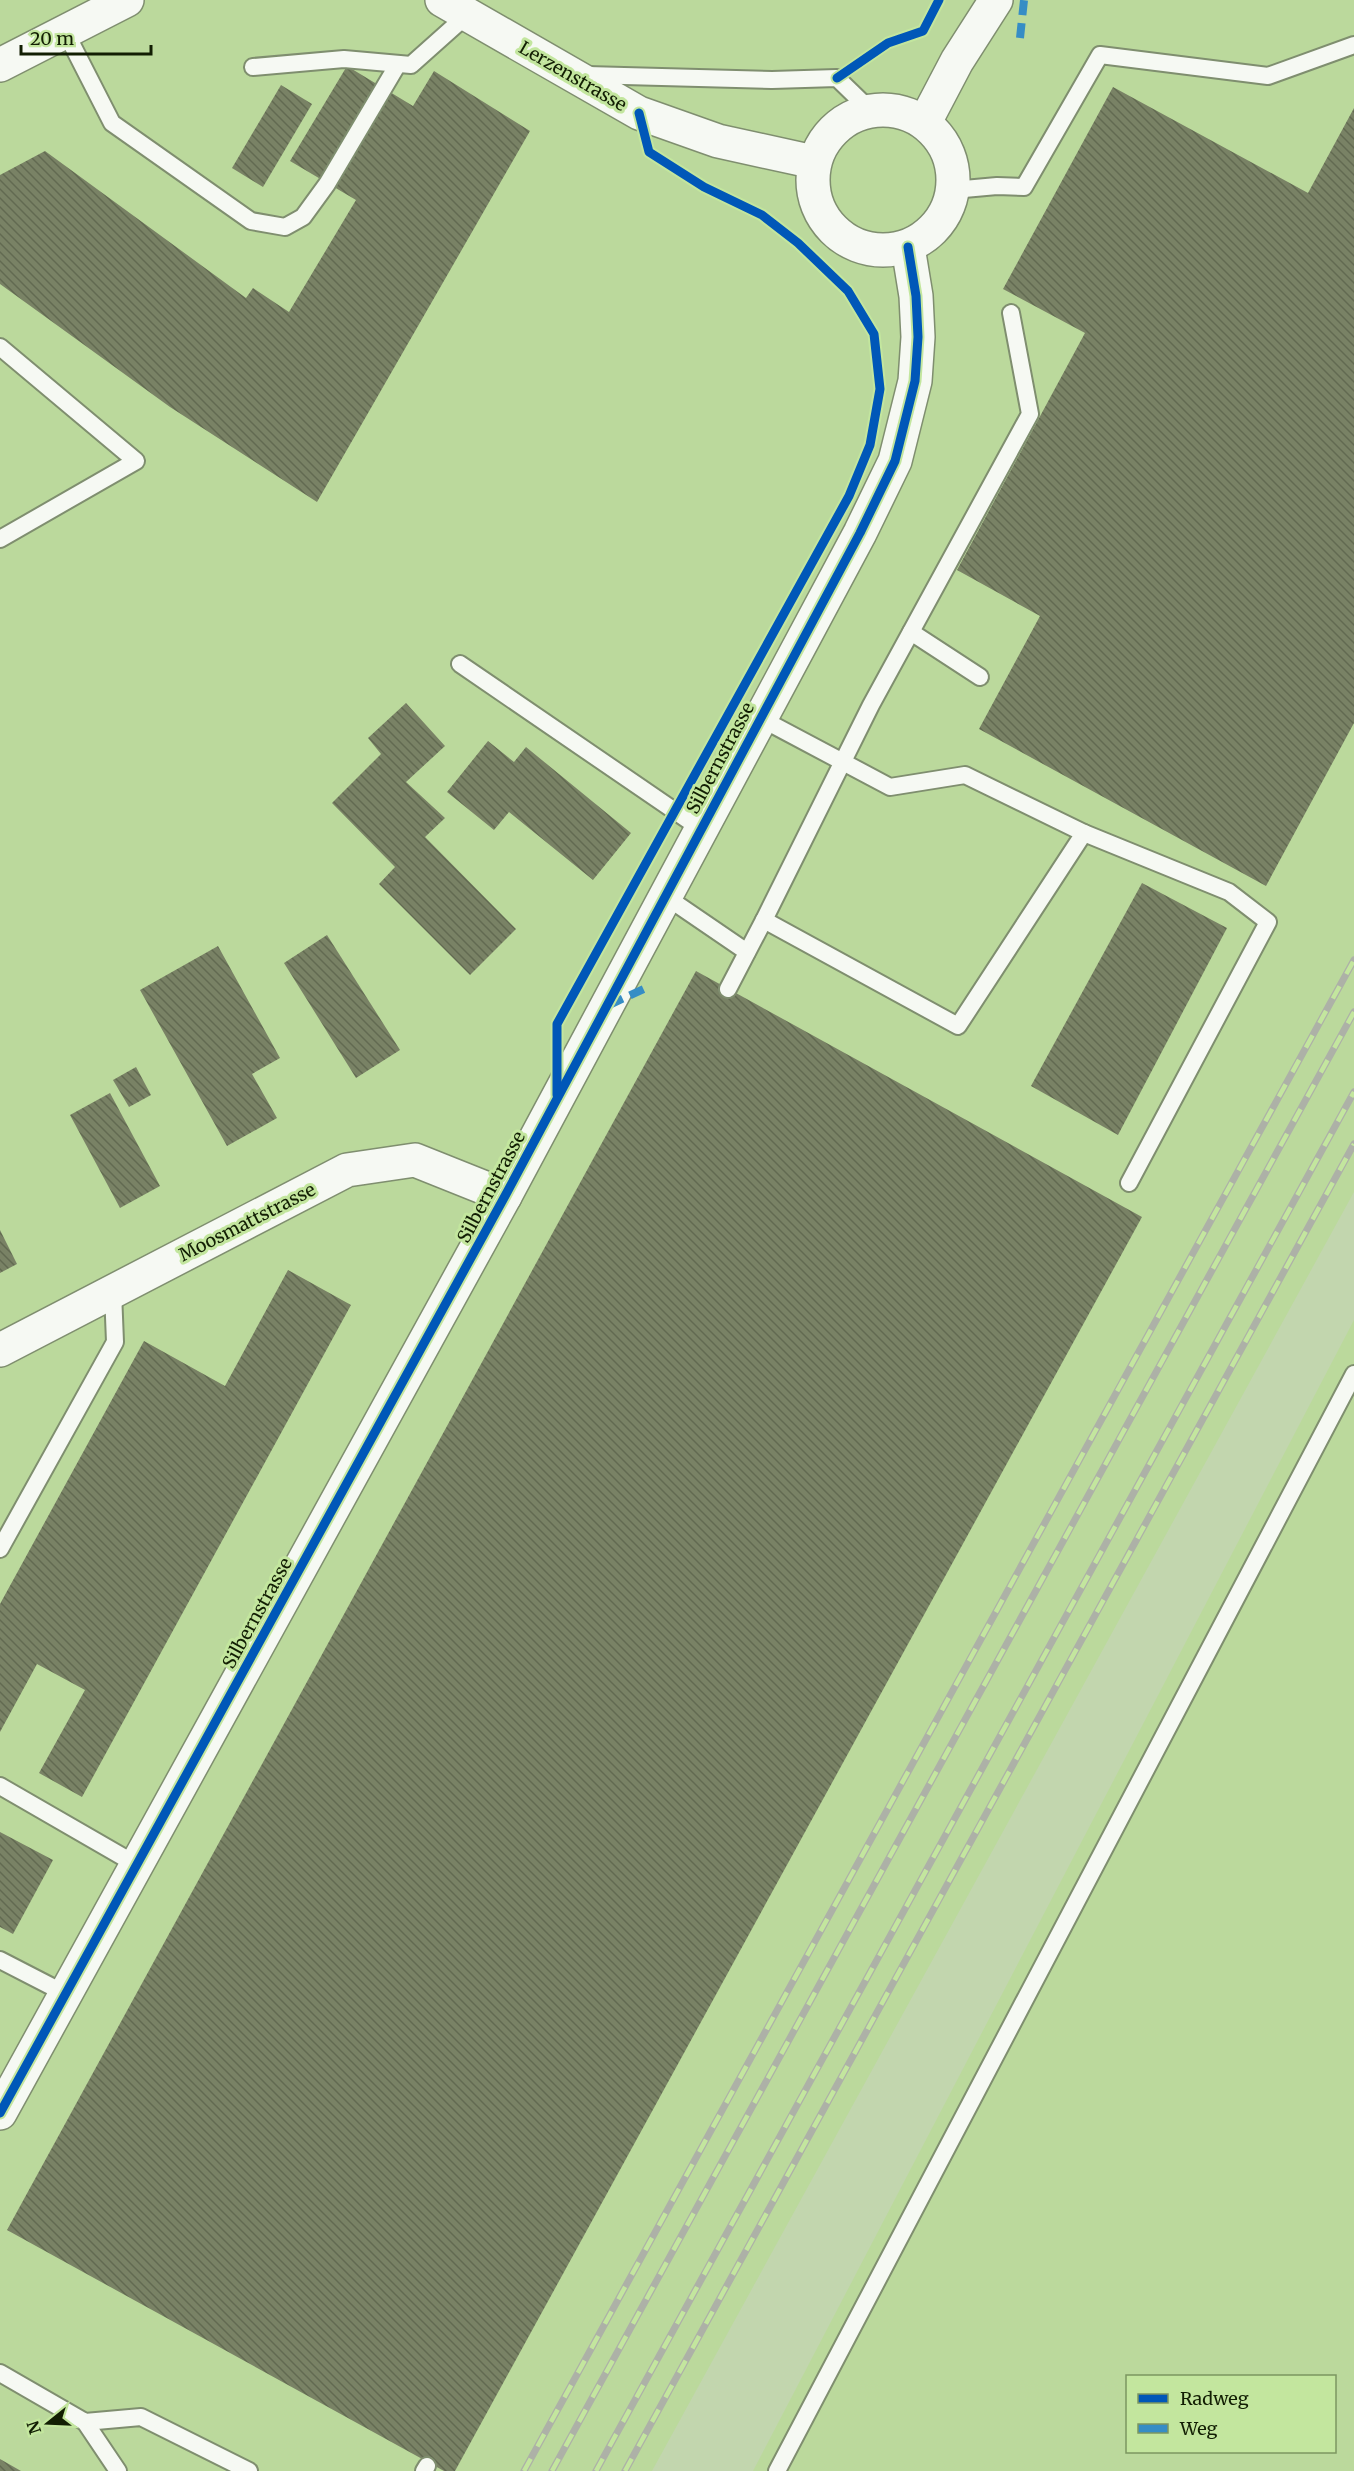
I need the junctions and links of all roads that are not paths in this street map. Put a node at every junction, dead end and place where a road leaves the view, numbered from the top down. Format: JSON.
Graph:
{"nodes":[{"id":1,"x":127,"y":0,"type":"edge"},
{"id":2,"x":996,"y":0,"type":"edge"},
{"id":3,"x":455,"y":7,"type":"edge"},
{"id":4,"x":65,"y":31,"type":"junction"},
{"id":5,"x":1354,"y":45,"type":"edge"},
{"id":6,"x":0,"y":64,"type":"edge"},
{"id":7,"x":398,"y":64,"type":"junction"},
{"id":8,"x":253,"y":67,"type":"dead end"},
{"id":9,"x":570,"y":75,"type":"junction"},
{"id":10,"x":870,"y":110,"type":"junction"},
{"id":11,"x":925,"y":122,"type":"junction"},
{"id":12,"x":814,"y":162,"type":"junction"},
{"id":13,"x":953,"y":190,"type":"junction"},
{"id":14,"x":908,"y":246,"type":"junction"},
{"id":15,"x":1011,"y":313,"type":"dead end"},
{"id":16,"x":0,"y":346,"type":"edge"},
{"id":17,"x":0,"y":539,"type":"edge"},
{"id":18,"x":911,"y":632,"type":"junction"},
{"id":19,"x":460,"y":664,"type":"dead end"},
{"id":20,"x":980,"y":677,"type":"dead end"},
{"id":21,"x":760,"y":718,"type":"junction"},
{"id":22,"x":843,"y":761,"type":"junction"},
{"id":23,"x":701,"y":829,"type":"junction"},
{"id":24,"x":1084,"y":833,"type":"junction"},
{"id":25,"x":665,"y":896,"type":"junction"},
{"id":26,"x":764,"y":920,"type":"junction"},
{"id":27,"x":747,"y":952,"type":"junction"},
{"id":28,"x":728,"y":989,"type":"dead end"},
{"id":29,"x":1129,"y":1183,"type":"dead end"},
{"id":30,"x":505,"y":1196,"type":"junction"},
{"id":31,"x":113,"y":1292,"type":"junction"},
{"id":32,"x":0,"y":1350,"type":"edge"},
{"id":33,"x":1354,"y":1374,"type":"edge"},
{"id":34,"x":0,"y":1549,"type":"edge"},
{"id":35,"x":0,"y":1786,"type":"edge"},
{"id":36,"x":137,"y":1865,"type":"junction"},
{"id":37,"x":0,"y":1960,"type":"edge"},
{"id":38,"x":66,"y":1994,"type":"junction"},
{"id":39,"x":0,"y":2114,"type":"edge"},
{"id":40,"x":0,"y":2373,"type":"edge"},
{"id":41,"x":85,"y":2422,"type":"junction"},
{"id":42,"x":118,"y":2471,"type":"edge"},
{"id":43,"x":249,"y":2471,"type":"edge"},
{"id":44,"x":777,"y":2471,"type":"edge"}],
"edges":[{"from":1,"to":4,"type":"street"},
{"from":2,"to":11,"type":"street"},
{"from":3,"to":7,"type":"lane"},
{"from":3,"to":9,"type":"street","name":"Lerzenstrasse"},
{"from":4,"to":6,"type":"street"},
{"from":4,"to":7,"type":"lane"},
{"from":5,"to":13,"type":"lane"},
{"from":7,"to":8,"type":"lane"},
{"from":9,"to":10,"type":"lane"},
{"from":9,"to":12,"type":"street","name":"Lerzenstrasse"},
{"from":10,"to":11,"type":"street"},
{"from":10,"to":12,"type":"street"},
{"from":11,"to":13,"type":"street"},
{"from":12,"to":14,"type":"street"},
{"from":13,"to":14,"type":"street"},
{"from":14,"to":21,"type":"street","name":"Silbernstrasse"},
{"from":15,"to":18,"type":"lane"},
{"from":16,"to":17,"type":"lane"},
{"from":18,"to":20,"type":"lane"},
{"from":18,"to":22,"type":"lane"},
{"from":19,"to":23,"type":"lane"},
{"from":21,"to":22,"type":"lane"},
{"from":21,"to":23,"type":"street","name":"Silbernstrasse"},
{"from":22,"to":24,"type":"lane"},
{"from":22,"to":26,"type":"lane"},
{"from":23,"to":25,"type":"street","name":"Silbernstrasse"},
{"from":24,"to":26,"type":"lane"},
{"from":24,"to":29,"type":"lane"},
{"from":25,"to":27,"type":"lane"},
{"from":25,"to":30,"type":"street","name":"Silbernstrasse"},
{"from":26,"to":27,"type":"lane"},
{"from":27,"to":28,"type":"lane"},
{"from":30,"to":31,"type":"street","name":"Moosmattstrasse"},
{"from":30,"to":36,"type":"street","name":"Silbernstrasse"},
{"from":31,"to":32,"type":"street","name":"Moosmattstrasse"},
{"from":31,"to":34,"type":"lane"},
{"from":33,"to":44,"type":"lane"},
{"from":35,"to":36,"type":"lane"},
{"from":36,"to":38,"type":"street","name":"Silbernstrasse"},
{"from":37,"to":38,"type":"lane"},
{"from":38,"to":39,"type":"street","name":"Silbernstrasse"},
{"from":40,"to":41,"type":"lane"},
{"from":41,"to":42,"type":"lane"},
{"from":41,"to":43,"type":"lane"}]}
